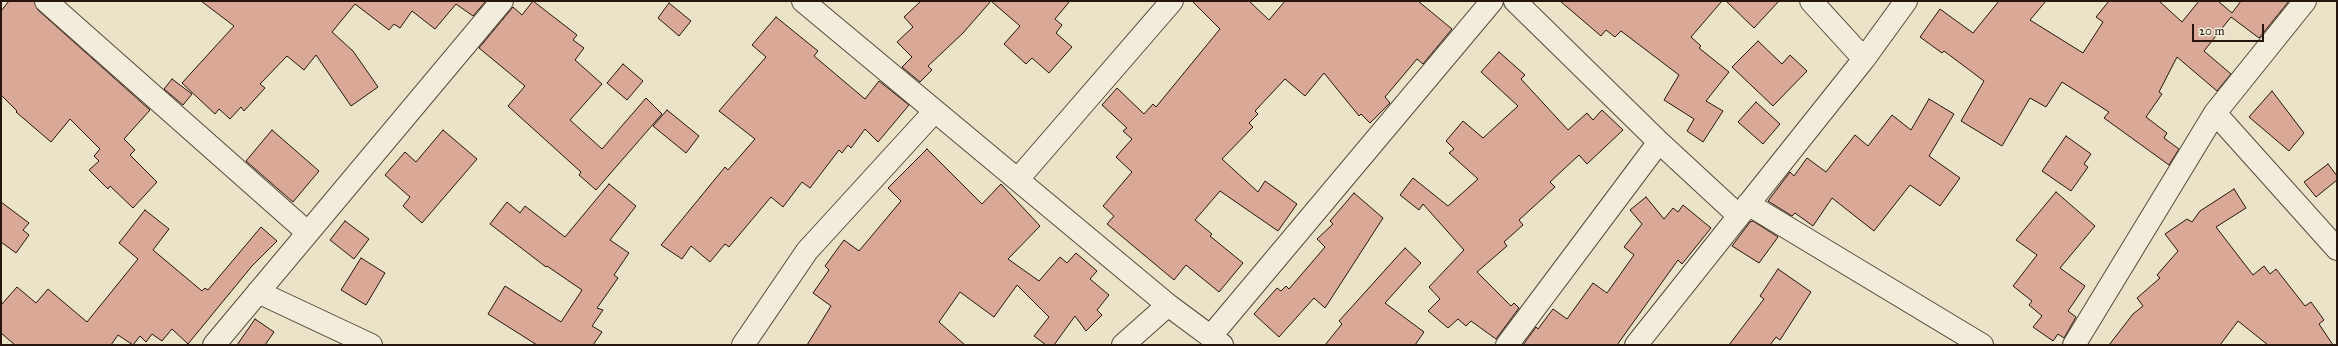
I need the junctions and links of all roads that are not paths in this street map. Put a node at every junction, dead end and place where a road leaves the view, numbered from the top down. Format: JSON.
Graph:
{"nodes":[{"id":1,"x":46,"y":1,"type":"edge"},
{"id":2,"x":502,"y":1,"type":"edge"},
{"id":3,"x":1172,"y":1,"type":"edge"},
{"id":4,"x":1492,"y":1,"type":"edge"},
{"id":5,"x":1515,"y":1,"type":"edge"},
{"id":6,"x":1812,"y":1,"type":"edge"},
{"id":7,"x":1906,"y":1,"type":"edge"},
{"id":8,"x":2305,"y":1,"type":"edge"},
{"id":9,"x":817,"y":6,"type":"edge"},
{"id":10,"x":1864,"y":59,"type":"junction"},
{"id":11,"x":934,"y":112,"type":"junction"},
{"id":12,"x":2215,"y":113,"type":"junction"},
{"id":13,"x":1659,"y":142,"type":"junction"},
{"id":14,"x":1018,"y":179,"type":"junction"},
{"id":15,"x":1744,"y":210,"type":"junction"},
{"id":16,"x":306,"y":232,"type":"junction"},
{"id":17,"x":2337,"y":249,"type":"edge"},
{"id":18,"x":258,"y":292,"type":"junction"},
{"id":19,"x":1168,"y":306,"type":"junction"},
{"id":20,"x":1216,"y":341,"type":"edge"},
{"id":21,"x":214,"y":345,"type":"edge"},
{"id":22,"x":371,"y":345,"type":"edge"},
{"id":23,"x":743,"y":345,"type":"edge"},
{"id":24,"x":1123,"y":345,"type":"edge"},
{"id":25,"x":1507,"y":345,"type":"edge"},
{"id":26,"x":1636,"y":345,"type":"edge"},
{"id":27,"x":1982,"y":345,"type":"edge"},
{"id":28,"x":2074,"y":345,"type":"edge"}],
"edges":[{"from":1,"to":16,"type":"street"},
{"from":2,"to":16,"type":"street"},
{"from":3,"to":14,"type":"street"},
{"from":4,"to":20,"type":"street"},
{"from":5,"to":13,"type":"street"},
{"from":6,"to":10,"type":"street"},
{"from":7,"to":10,"type":"street"},
{"from":8,"to":12,"type":"street"},
{"from":9,"to":11,"type":"street"},
{"from":10,"to":15,"type":"street"},
{"from":11,"to":14,"type":"street"},
{"from":11,"to":23,"type":"street"},
{"from":12,"to":17,"type":"street"},
{"from":12,"to":28,"type":"street"},
{"from":13,"to":15,"type":"street"},
{"from":13,"to":25,"type":"street"},
{"from":14,"to":19,"type":"street"},
{"from":15,"to":26,"type":"street"},
{"from":15,"to":27,"type":"street"},
{"from":16,"to":18,"type":"street"},
{"from":18,"to":21,"type":"street"},
{"from":18,"to":22,"type":"street"},
{"from":19,"to":20,"type":"street"},
{"from":19,"to":24,"type":"street"}]}
